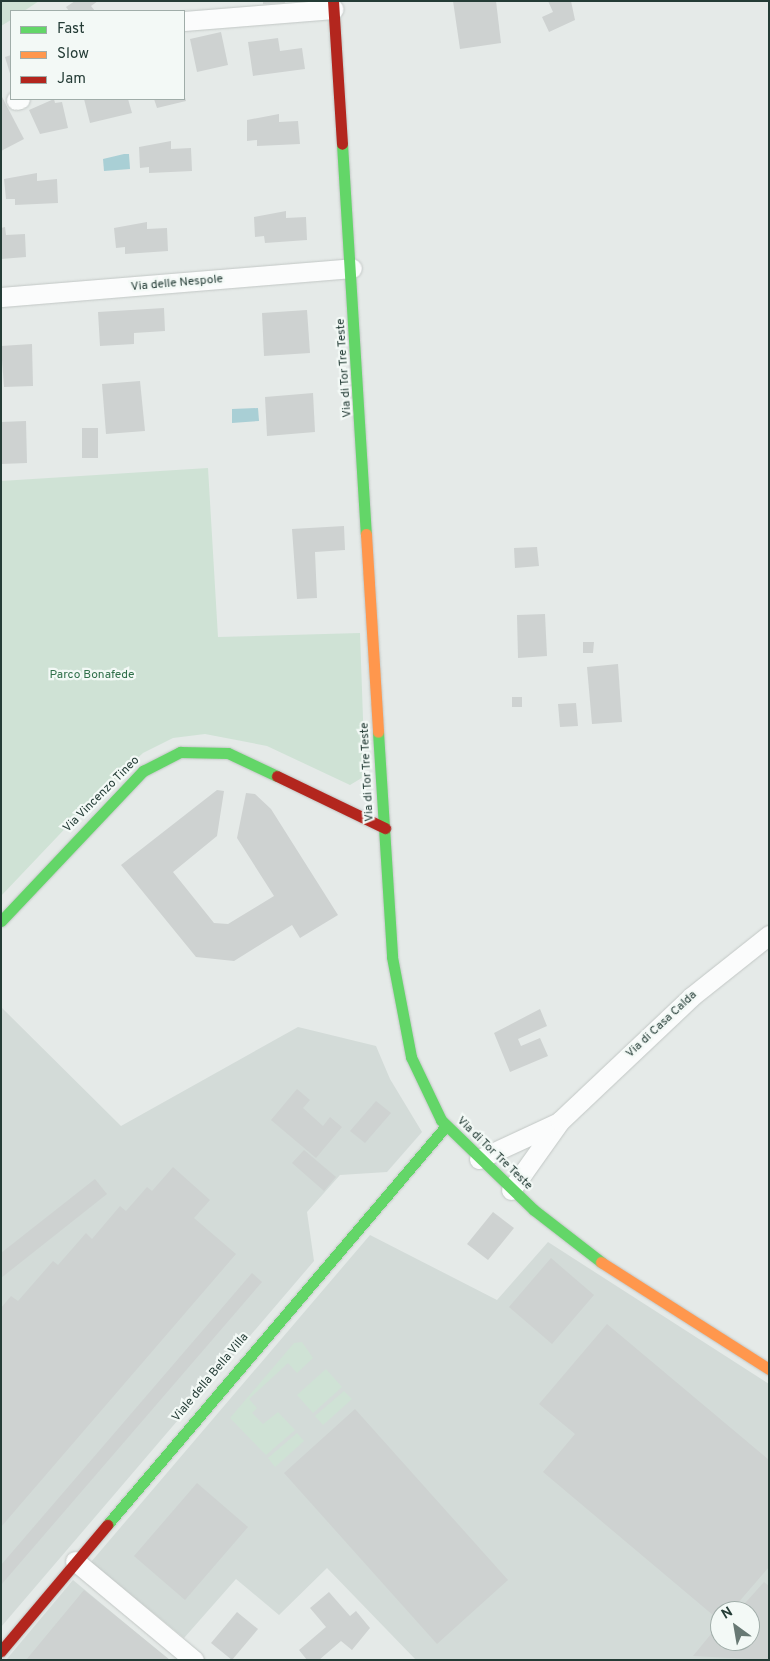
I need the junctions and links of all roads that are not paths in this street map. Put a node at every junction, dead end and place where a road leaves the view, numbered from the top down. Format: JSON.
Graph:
{"nodes":[{"id":1,"x":334,"y":5,"type":"edge"},
{"id":2,"x":185,"y":21,"type":"edge"},
{"id":3,"x":352,"y":268,"type":"junction"},
{"id":4,"x":1,"y":297,"type":"edge"},
{"id":5,"x":385,"y":828,"type":"junction"},
{"id":6,"x":1,"y":921,"type":"edge"},
{"id":7,"x":769,"y":935,"type":"edge"},
{"id":8,"x":560,"y":1121,"type":"junction"},
{"id":9,"x":446,"y":1126,"type":"junction"},
{"id":10,"x":480,"y":1159,"type":"junction"},
{"id":11,"x":511,"y":1190,"type":"junction"},
{"id":12,"x":769,"y":1369,"type":"edge"},
{"id":13,"x":75,"y":1561,"type":"junction"},
{"id":14,"x":1,"y":1651,"type":"edge"},
{"id":15,"x":194,"y":1660,"type":"edge"}],
"edges":[{"from":1,"to":2,"type":"street"},
{"from":1,"to":3,"type":"street","name":"Via di Tor Tre Teste"},
{"from":3,"to":4,"type":"street","name":"Via delle Nespole"},
{"from":3,"to":5,"type":"street","name":"Via di Tor Tre Teste"},
{"from":5,"to":6,"type":"street","name":"Via Vincenzo Tineo"},
{"from":5,"to":9,"type":"street","name":"Via di Tor Tre Teste"},
{"from":7,"to":8,"type":"street","name":"Via di Casa Calda"},
{"from":8,"to":10,"type":"street","name":"Via di Casa Calda"},
{"from":8,"to":11,"type":"street","name":"Via di Casa Calda"},
{"from":9,"to":10,"type":"street","name":"Via di Tor Tre Teste"},
{"from":9,"to":13,"type":"street","name":"Viale della Bella Villa"},
{"from":10,"to":11,"type":"street","name":"Via di Tor Tre Teste"},
{"from":11,"to":12,"type":"street","name":"Via di Tor Tre Teste"},
{"from":13,"to":14,"type":"street","name":"Viale della Bella Villa"},
{"from":13,"to":15,"type":"street"}]}
